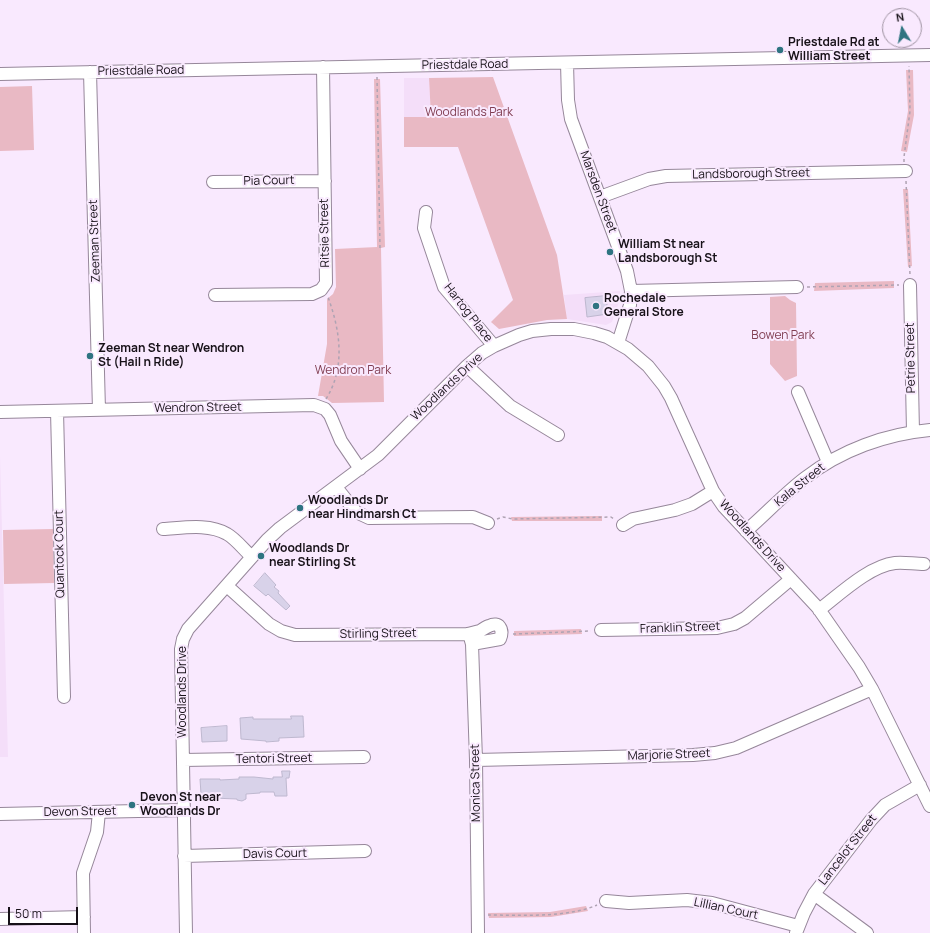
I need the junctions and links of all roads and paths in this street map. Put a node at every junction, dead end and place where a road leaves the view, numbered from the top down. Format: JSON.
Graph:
{"nodes":[{"id":1,"x":930,"y":55,"type":"edge"},
{"id":2,"x":909,"y":56,"type":"junction"},
{"id":3,"x":567,"y":63,"type":"junction"},
{"id":4,"x":377,"y":66,"type":"junction"},
{"id":5,"x":323,"y":68,"type":"junction"},
{"id":6,"x":90,"y":72,"type":"junction"},
{"id":7,"x":0,"y":74,"type":"edge"},
{"id":8,"x":906,"y":171,"type":"junction"},
{"id":9,"x":325,"y":180,"type":"junction"},
{"id":10,"x":213,"y":182,"type":"dead end"},
{"id":11,"x":600,"y":197,"type":"junction"},
{"id":12,"x":426,"y":212,"type":"dead end"},
{"id":13,"x":380,"y":248,"type":"dead end"},
{"id":14,"x":910,"y":285,"type":"junction"},
{"id":15,"x":797,"y":287,"type":"joint"},
{"id":16,"x":322,"y":289,"type":"junction"},
{"id":17,"x":631,"y":291,"type":"junction"},
{"id":18,"x":215,"y":295,"type":"dead end"},
{"id":19,"x":618,"y":342,"type":"junction"},
{"id":20,"x":494,"y":346,"type":"junction"},
{"id":21,"x":467,"y":366,"type":"junction"},
{"id":22,"x":798,"y":392,"type":"dead end"},
{"id":23,"x":320,"y":407,"type":"junction"},
{"id":24,"x":57,"y":410,"type":"junction"},
{"id":25,"x":99,"y":410,"type":"junction"},
{"id":26,"x":0,"y":412,"type":"edge"},
{"id":27,"x":930,"y":430,"type":"edge"},
{"id":28,"x":913,"y":432,"type":"junction"},
{"id":29,"x":558,"y":436,"type":"dead end"},
{"id":30,"x":828,"y":462,"type":"junction"},
{"id":31,"x":360,"y":469,"type":"junction"},
{"id":32,"x":336,"y":487,"type":"junction"},
{"id":33,"x":713,"y":491,"type":"junction"},
{"id":34,"x":488,"y":523,"type":"joint"},
{"id":35,"x":623,"y":524,"type":"joint"},
{"id":36,"x":163,"y":529,"type":"dead end"},
{"id":37,"x":746,"y":531,"type":"junction"},
{"id":38,"x":252,"y":557,"type":"junction"},
{"id":39,"x":924,"y":564,"type":"dead end"},
{"id":40,"x":791,"y":579,"type":"junction"},
{"id":41,"x":227,"y":586,"type":"junction"},
{"id":42,"x":819,"y":610,"type":"junction"},
{"id":43,"x":600,"y":630,"type":"joint"},
{"id":44,"x":502,"y":634,"type":"joint"},
{"id":45,"x":470,"y":639,"type":"junction"},
{"id":46,"x":872,"y":689,"type":"junction"},
{"id":47,"x":64,"y":697,"type":"dead end"},
{"id":48,"x":364,"y":757,"type":"dead end"},
{"id":49,"x":183,"y":760,"type":"junction"},
{"id":50,"x":476,"y":760,"type":"junction"},
{"id":51,"x":920,"y":785,"type":"junction"},
{"id":52,"x":930,"y":806,"type":"edge"},
{"id":53,"x":184,"y":810,"type":"junction"},
{"id":54,"x":99,"y":812,"type":"junction"},
{"id":55,"x":0,"y":814,"type":"edge"},
{"id":56,"x":365,"y":851,"type":"dead end"},
{"id":57,"x":184,"y":856,"type":"junction"},
{"id":58,"x":814,"y":894,"type":"junction"},
{"id":59,"x":606,"y":901,"type":"joint"},
{"id":60,"x":478,"y":915,"type":"junction"},
{"id":61,"x":84,"y":917,"type":"junction"},
{"id":62,"x":0,"y":919,"type":"edge"},
{"id":63,"x":797,"y":929,"type":"edge"},
{"id":64,"x":84,"y":933,"type":"edge"},
{"id":65,"x":186,"y":933,"type":"edge"},
{"id":66,"x":478,"y":933,"type":"edge"},
{"id":67,"x":867,"y":933,"type":"edge"}],
"edges":[{"from":1,"to":2,"type":"street","name":"Priestdale Road"},
{"from":2,"to":3,"type":"street","name":"Priestdale Road"},
{"from":2,"to":8,"type":"path"},
{"from":3,"to":4,"type":"street","name":"Priestdale Road"},
{"from":3,"to":11,"type":"street","name":"Marsden Street"},
{"from":4,"to":5,"type":"street","name":"Priestdale Road"},
{"from":4,"to":13,"type":"path"},
{"from":5,"to":6,"type":"street","name":"Priestdale Road"},
{"from":5,"to":9,"type":"street","name":"Ritsie Street"},
{"from":6,"to":7,"type":"street","name":"Priestdale Road"},
{"from":6,"to":25,"type":"street","name":"Zeeman Street"},
{"from":8,"to":11,"type":"street","name":"Landsborough Street"},
{"from":8,"to":14,"type":"path"},
{"from":9,"to":10,"type":"street","name":"Pia Court"},
{"from":9,"to":16,"type":"street","name":"Ritsie Street"},
{"from":11,"to":17,"type":"street","name":"Marsden Street"},
{"from":12,"to":20,"type":"street","name":"Hartog Place"},
{"from":14,"to":15,"type":"path"},
{"from":14,"to":28,"type":"street","name":"Petrie Street"},
{"from":15,"to":17,"type":"street"},
{"from":16,"to":18,"type":"street"},
{"from":16,"to":23,"type":"path"},
{"from":17,"to":19,"type":"street","name":"Marsden Street"},
{"from":19,"to":20,"type":"street","name":"Woodlands Drive"},
{"from":19,"to":33,"type":"street","name":"Woodlands Drive"},
{"from":20,"to":21,"type":"street","name":"Woodlands Drive"},
{"from":21,"to":29,"type":"street"},
{"from":21,"to":31,"type":"street","name":"Woodlands Drive"},
{"from":22,"to":30,"type":"street"},
{"from":23,"to":25,"type":"street","name":"Wendron Street"},
{"from":23,"to":31,"type":"street"},
{"from":24,"to":25,"type":"street","name":"Wendron Street"},
{"from":24,"to":26,"type":"street","name":"Wendron Street"},
{"from":24,"to":47,"type":"street","name":"Quantock Court"},
{"from":27,"to":28,"type":"street","name":"Kala Street"},
{"from":28,"to":30,"type":"street","name":"Kala Street"},
{"from":30,"to":37,"type":"street","name":"Kala Street"},
{"from":31,"to":32,"type":"street","name":"Woodlands Drive"},
{"from":32,"to":34,"type":"street"},
{"from":32,"to":38,"type":"street","name":"Woodlands Drive"},
{"from":33,"to":35,"type":"street"},
{"from":33,"to":37,"type":"street","name":"Woodlands Drive"},
{"from":34,"to":35,"type":"path"},
{"from":36,"to":38,"type":"street"},
{"from":37,"to":40,"type":"street","name":"Woodlands Drive"},
{"from":38,"to":41,"type":"street","name":"Woodlands Drive"},
{"from":39,"to":42,"type":"street"},
{"from":40,"to":42,"type":"street","name":"Woodlands Drive"},
{"from":40,"to":43,"type":"street","name":"Franklin Street"},
{"from":41,"to":45,"type":"street","name":"Stirling Street"},
{"from":41,"to":49,"type":"street","name":"Woodlands Drive"},
{"from":42,"to":46,"type":"street","name":"Woodlands Drive"},
{"from":43,"to":44,"type":"path"},
{"from":44,"to":45,"type":"street","name":"Stirling Street"},
{"from":45,"to":50,"type":"street","name":"Monica Street"},
{"from":46,"to":50,"type":"street","name":"Marjorie Street"},
{"from":46,"to":51,"type":"street","name":"Woodlands Drive"},
{"from":48,"to":49,"type":"street","name":"Tentori Street"},
{"from":49,"to":53,"type":"street","name":"Woodlands Drive"},
{"from":50,"to":60,"type":"street","name":"Monica Street"},
{"from":51,"to":52,"type":"street","name":"Woodlands Drive"},
{"from":51,"to":58,"type":"street","name":"Lancelot Street"},
{"from":53,"to":54,"type":"street","name":"Devon Street"},
{"from":53,"to":57,"type":"street","name":"Woodlands Drive"},
{"from":54,"to":55,"type":"street","name":"Devon Street"},
{"from":54,"to":61,"type":"street"},
{"from":56,"to":57,"type":"street","name":"Davis Court"},
{"from":57,"to":65,"type":"street","name":"Woodlands Drive"},
{"from":58,"to":63,"type":"street","name":"Lancelot Street"},
{"from":58,"to":67,"type":"street"},
{"from":59,"to":60,"type":"path"},
{"from":59,"to":63,"type":"street","name":"Lillian Court"},
{"from":60,"to":66,"type":"street","name":"Monica Street"},
{"from":61,"to":62,"type":"street"},
{"from":61,"to":64,"type":"street"}]}
